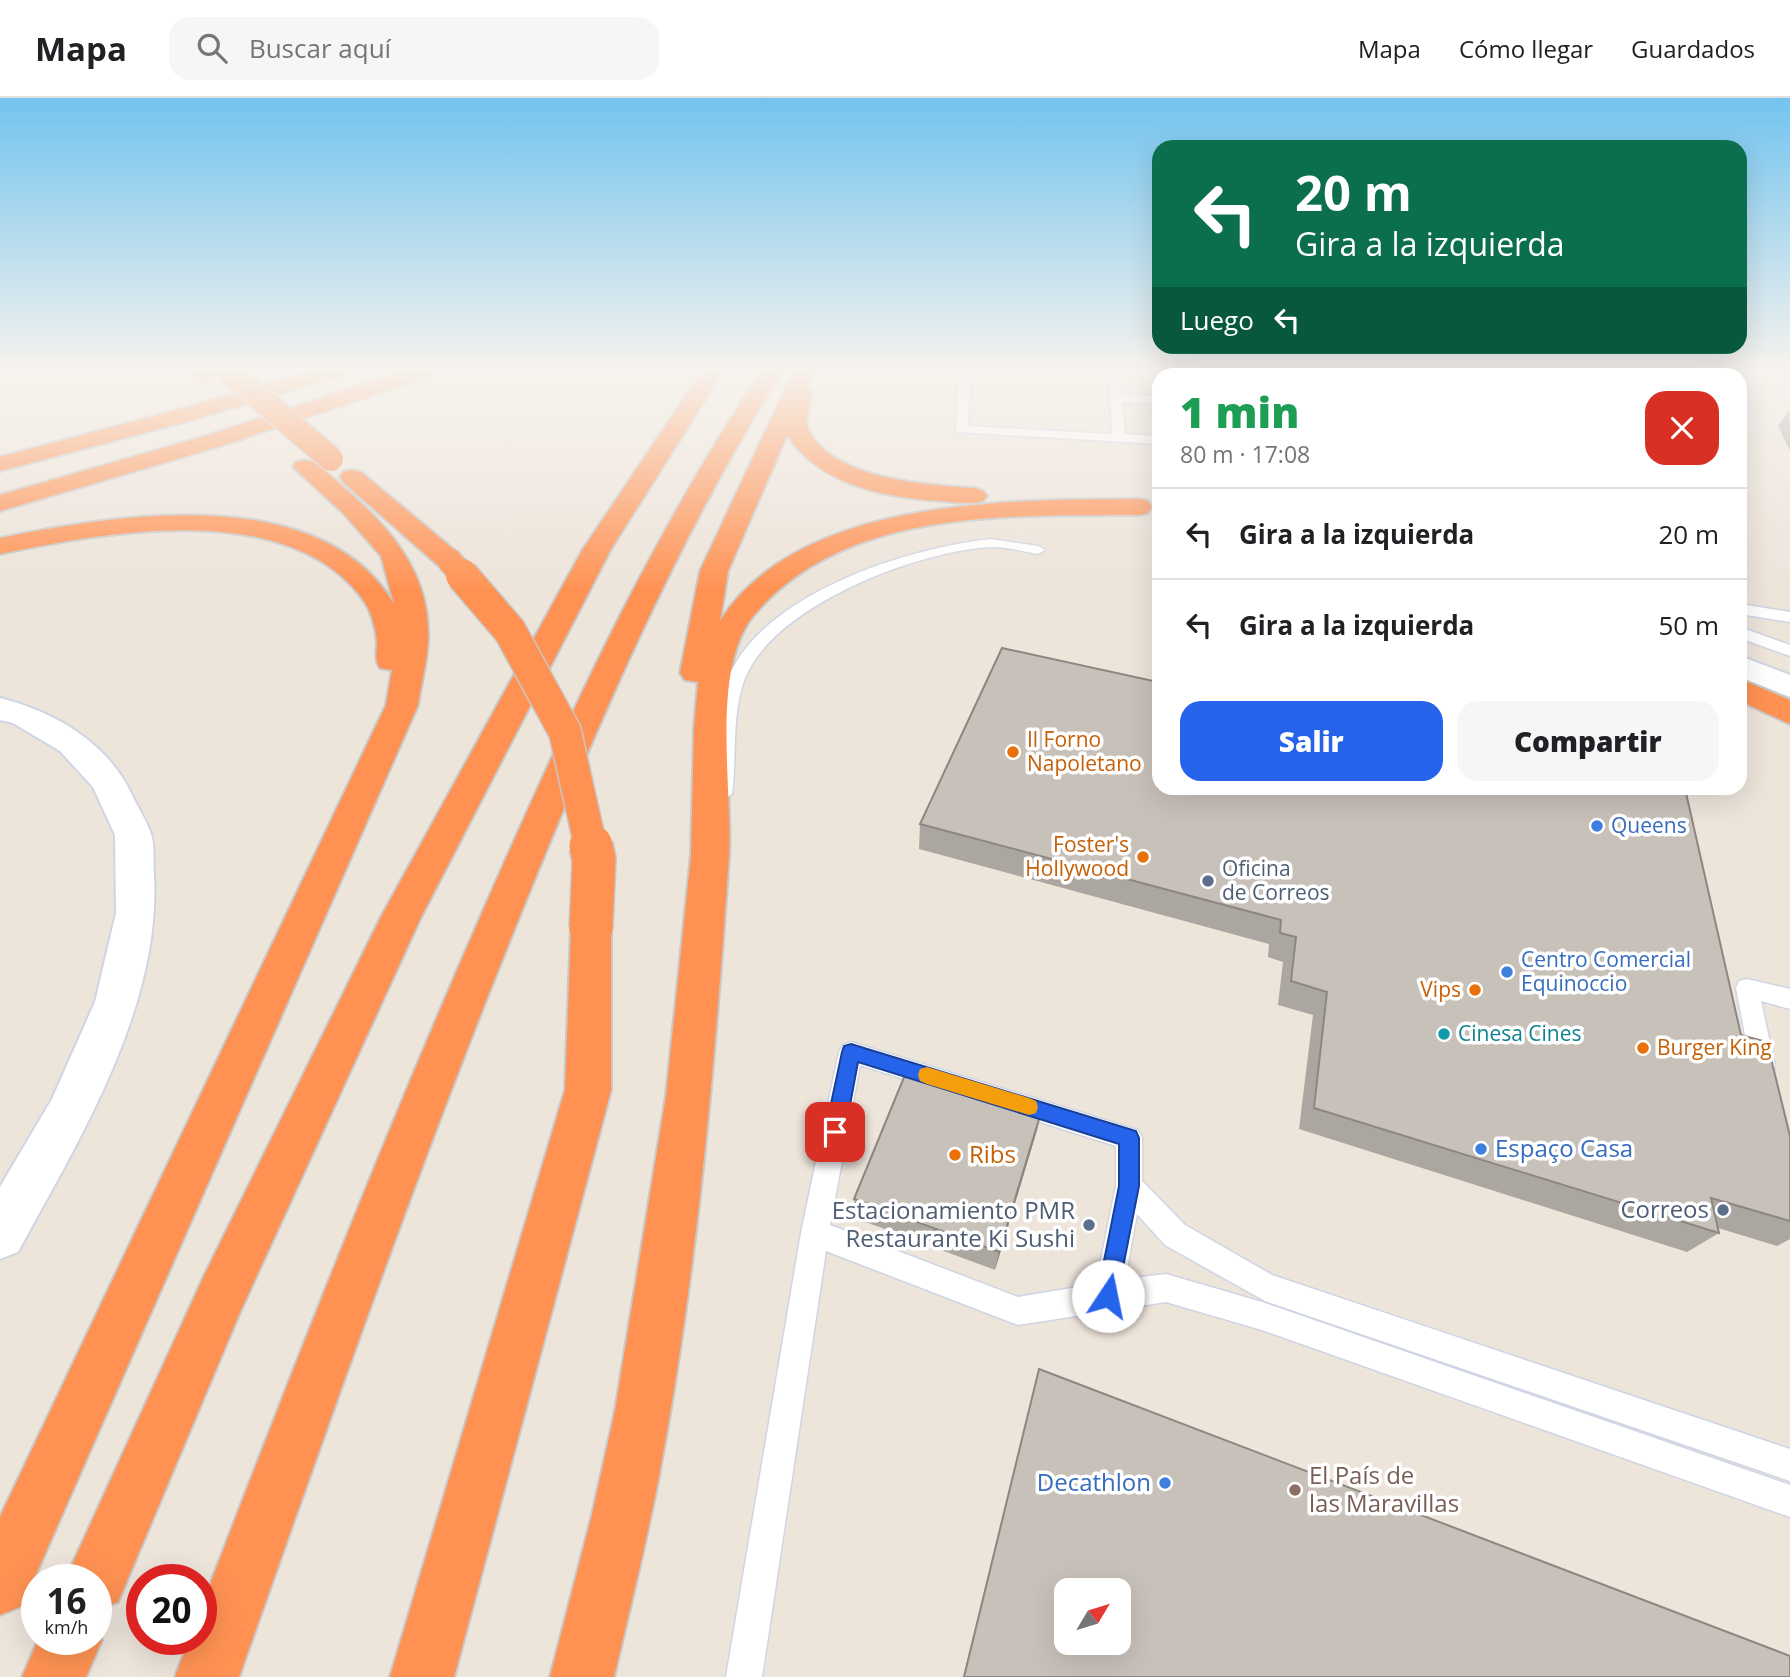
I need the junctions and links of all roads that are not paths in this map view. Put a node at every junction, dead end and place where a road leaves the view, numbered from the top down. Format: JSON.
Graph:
{"nodes":[{"id":1,"x":77,"y":444,"type":"edge"},
{"id":2,"x":204,"y":444,"type":"edge"},
{"id":3,"x":296,"y":444,"type":"edge"},
{"id":4,"x":665,"y":444,"type":"edge"},
{"id":5,"x":725,"y":444,"type":"edge"},
{"id":6,"x":772,"y":444,"type":"edge"},
{"id":7,"x":805,"y":444,"type":"edge"},
{"id":8,"x":318,"y":463,"type":"junction"},
{"id":9,"x":0,"y":464,"type":"edge"},
{"id":10,"x":0,"y":503,"type":"edge"},
{"id":11,"x":1152,"y":512,"type":"edge"},
{"id":12,"x":0,"y":546,"type":"edge"},
{"id":13,"x":1038,"y":550,"type":"dead end"},
{"id":14,"x":1747,"y":610,"type":"edge"},
{"id":15,"x":1790,"y":617,"type":"edge"},
{"id":16,"x":1747,"y":635,"type":"edge"},
{"id":17,"x":1790,"y":652,"type":"edge"},
{"id":18,"x":1747,"y":669,"type":"edge"},
{"id":19,"x":1790,"y":687,"type":"edge"},
{"id":20,"x":1747,"y":692,"type":"edge"},
{"id":21,"x":0,"y":709,"type":"edge"},
{"id":22,"x":1790,"y":713,"type":"edge"},
{"id":23,"x":361,"y":796,"type":"junction"},
{"id":24,"x":712,"y":841,"type":"junction"},
{"id":25,"x":701,"y":937,"type":"junction"},
{"id":26,"x":1790,"y":999,"type":"edge"},
{"id":27,"x":1770,"y":1095,"type":"edge"},
{"id":28,"x":1129,"y":1186,"type":"junction"},
{"id":29,"x":0,"y":1234,"type":"edge"},
{"id":30,"x":815,"y":1234,"type":"junction"},
{"id":31,"x":1108,"y":1296,"type":"junction"},
{"id":32,"x":1790,"y":1465,"type":"edge"},
{"id":33,"x":1790,"y":1501,"type":"edge"},
{"id":34,"x":103,"y":1564,"type":"edge"},
{"id":35,"x":0,"y":1584,"type":"edge"},
{"id":36,"x":64,"y":1655,"type":"edge"},
{"id":37,"x":54,"y":1677,"type":"edge"},
{"id":38,"x":207,"y":1677,"type":"edge"},
{"id":39,"x":422,"y":1677,"type":"edge"},
{"id":40,"x":582,"y":1677,"type":"edge"},
{"id":41,"x":744,"y":1677,"type":"edge"}],
"edges":[{"from":1,"to":9,"type":"highway"},
{"from":2,"to":10,"type":"highway"},
{"from":3,"to":8,"type":"highway"},
{"from":4,"to":34,"type":"highway"},
{"from":5,"to":38,"type":"highway"},
{"from":6,"to":25,"type":"highway"},
{"from":7,"to":11,"type":"highway"},
{"from":8,"to":23,"type":"highway"},
{"from":8,"to":39,"type":"highway","bridge":true},
{"from":11,"to":24,"type":"highway"},
{"from":12,"to":23,"type":"highway"},
{"from":13,"to":24,"type":"lane"},
{"from":14,"to":15,"type":"lane"},
{"from":16,"to":17,"type":"lane"},
{"from":18,"to":19,"type":"street"},
{"from":20,"to":22,"type":"highway"},
{"from":21,"to":29,"type":"street"},
{"from":23,"to":35,"type":"highway"},
{"from":24,"to":25,"type":"highway"},
{"from":25,"to":40,"type":"highway"},
{"from":26,"to":27,"type":"lane"},
{"from":28,"to":30,"type":"lane"},
{"from":28,"to":31,"type":"lane"},
{"from":28,"to":32,"type":"lane"},
{"from":30,"to":31,"type":"lane"},
{"from":30,"to":41,"type":"lane"},
{"from":31,"to":33,"type":"lane"},
{"from":36,"to":37,"type":"highway"}]}
